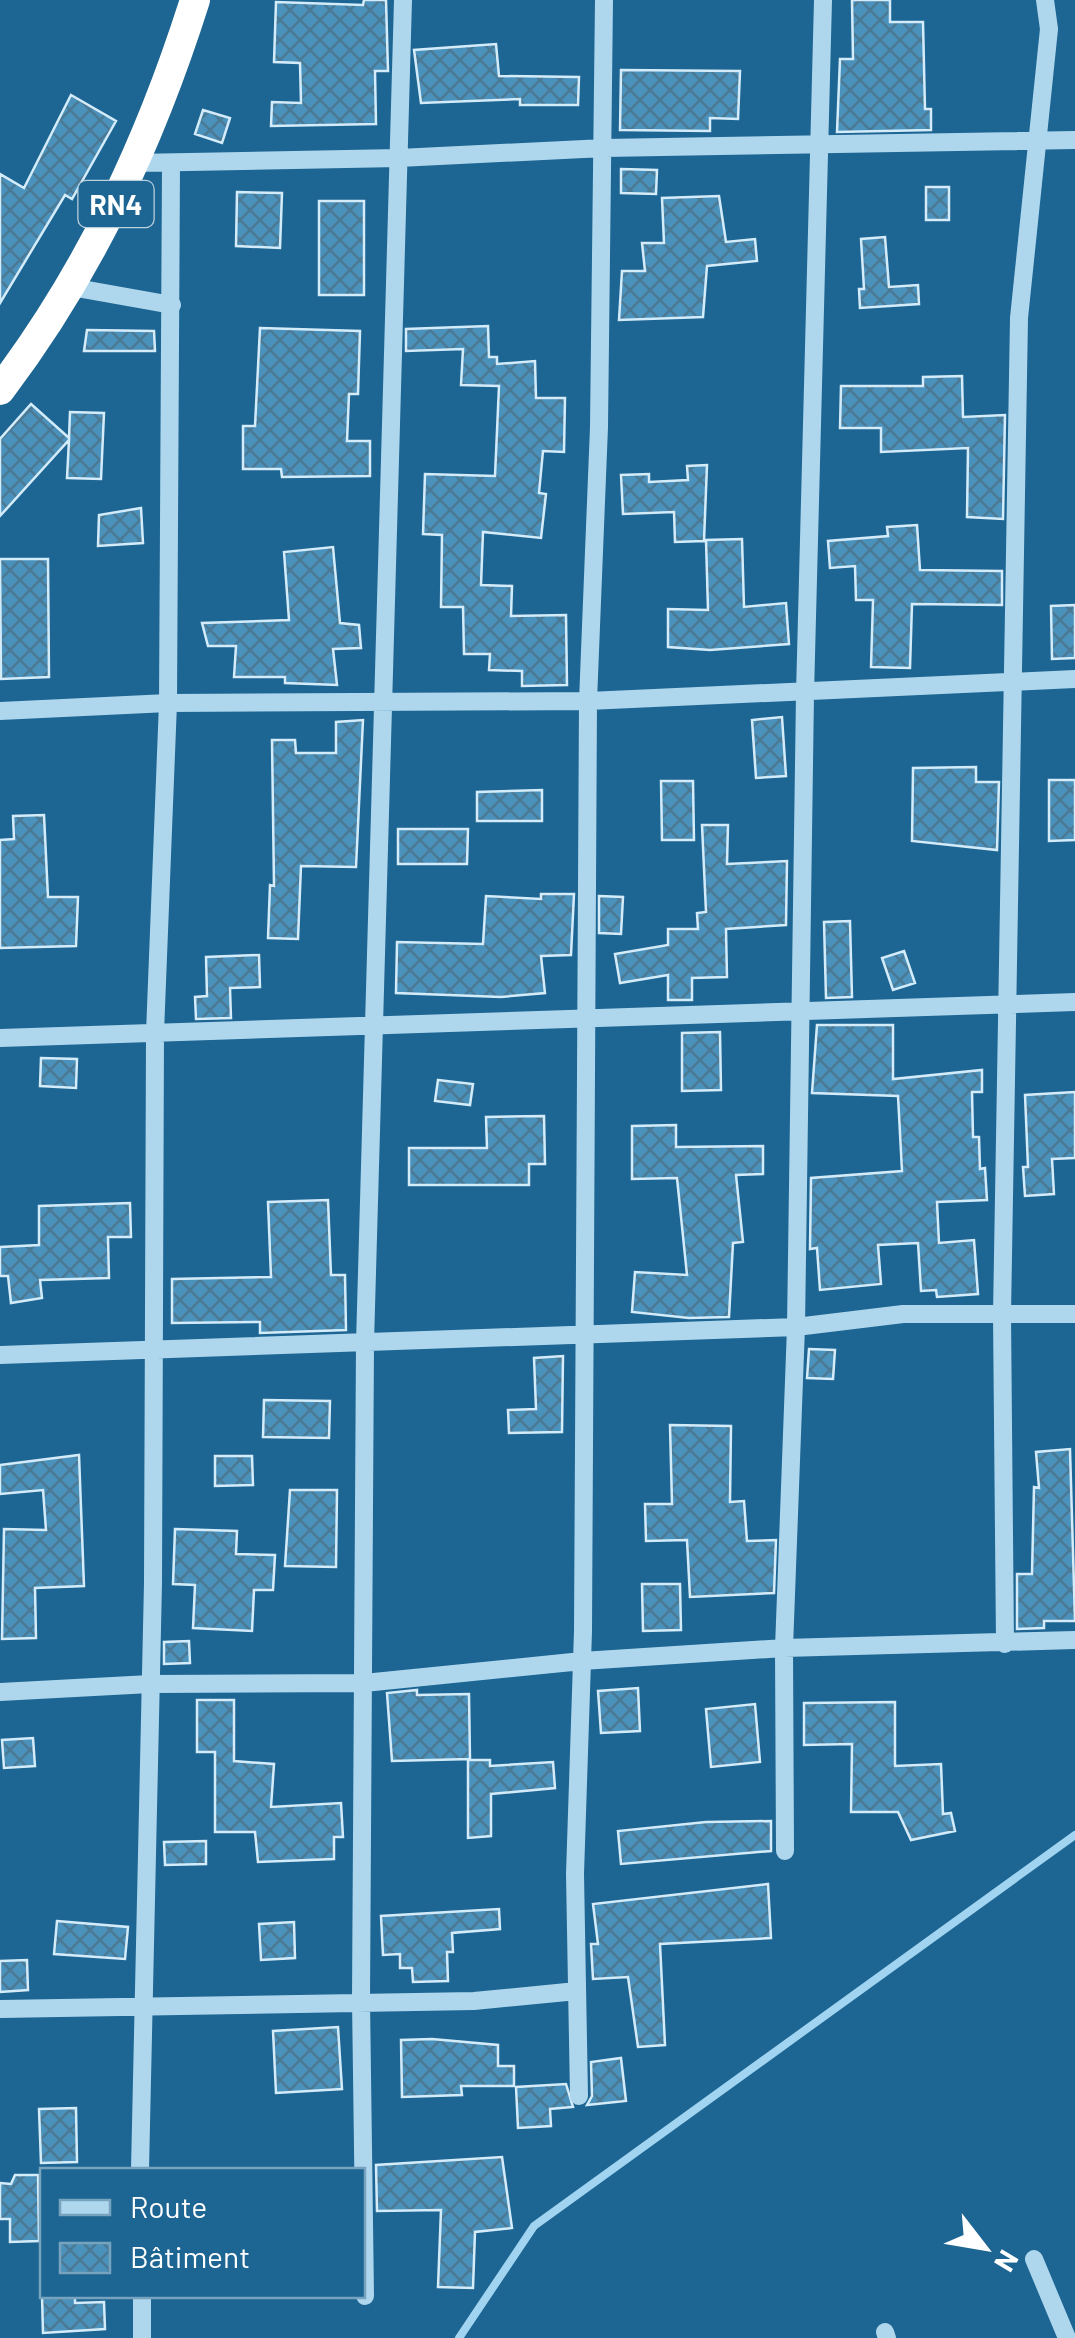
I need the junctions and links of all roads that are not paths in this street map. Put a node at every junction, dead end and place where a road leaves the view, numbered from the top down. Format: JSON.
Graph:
{"nodes":[{"id":1,"x":195,"y":0,"type":"edge"},
{"id":2,"x":403,"y":0,"type":"edge"},
{"id":3,"x":604,"y":0,"type":"edge"},
{"id":4,"x":823,"y":0,"type":"edge"},
{"id":5,"x":1045,"y":0,"type":"edge"},
{"id":6,"x":1075,"y":140,"type":"edge"},
{"id":7,"x":1036,"y":141,"type":"junction"},
{"id":8,"x":821,"y":144,"type":"junction"},
{"id":9,"x":604,"y":148,"type":"junction"},
{"id":10,"x":399,"y":158,"type":"junction"},
{"id":11,"x":135,"y":164,"type":"junction"},
{"id":12,"x":170,"y":166,"type":"junction"},
{"id":13,"x":72,"y":287,"type":"junction"},
{"id":14,"x":172,"y":305,"type":"junction"},
{"id":15,"x":0,"y":390,"type":"edge"},
{"id":16,"x":1014,"y":679,"type":"junction"},
{"id":17,"x":1075,"y":679,"type":"edge"},
{"id":18,"x":806,"y":694,"type":"junction"},
{"id":19,"x":588,"y":701,"type":"junction"},
{"id":20,"x":385,"y":702,"type":"junction"},
{"id":21,"x":168,"y":703,"type":"junction"},
{"id":22,"x":0,"y":711,"type":"edge"},
{"id":23,"x":1075,"y":1002,"type":"edge"},
{"id":24,"x":1010,"y":1004,"type":"junction"},
{"id":25,"x":801,"y":1010,"type":"junction"},
{"id":26,"x":588,"y":1015,"type":"junction"},
{"id":27,"x":375,"y":1025,"type":"junction"},
{"id":28,"x":155,"y":1033,"type":"junction"},
{"id":29,"x":0,"y":1038,"type":"edge"},
{"id":30,"x":1002,"y":1314,"type":"junction"},
{"id":31,"x":1075,"y":1314,"type":"edge"},
{"id":32,"x":796,"y":1327,"type":"junction"},
{"id":33,"x":586,"y":1335,"type":"junction"},
{"id":34,"x":365,"y":1343,"type":"junction"},
{"id":35,"x":154,"y":1350,"type":"junction"},
{"id":36,"x":0,"y":1354,"type":"edge"},
{"id":37,"x":1075,"y":1640,"type":"edge"},
{"id":38,"x":1005,"y":1644,"type":"junction"},
{"id":39,"x":784,"y":1648,"type":"junction"},
{"id":40,"x":582,"y":1661,"type":"junction"},
{"id":41,"x":364,"y":1683,"type":"junction"},
{"id":42,"x":150,"y":1684,"type":"junction"},
{"id":43,"x":0,"y":1692,"type":"edge"},
{"id":44,"x":785,"y":1851,"type":"dead end"},
{"id":45,"x":578,"y":1991,"type":"junction"},
{"id":46,"x":361,"y":2000,"type":"junction"},
{"id":47,"x":142,"y":2007,"type":"junction"},
{"id":48,"x":0,"y":2010,"type":"edge"},
{"id":49,"x":579,"y":2096,"type":"dead end"},
{"id":50,"x":140,"y":2168,"type":"edge"},
{"id":51,"x":363,"y":2168,"type":"edge"},
{"id":52,"x":1034,"y":2260,"type":"dead end"},
{"id":53,"x":142,"y":2298,"type":"edge"},
{"id":54,"x":142,"y":2338,"type":"edge"},
{"id":55,"x":1067,"y":2338,"type":"edge"}],
"edges":[{"from":1,"to":11,"type":"highway","number":"RN4"},
{"from":2,"to":10,"type":"street"},
{"from":3,"to":9,"type":"street"},
{"from":4,"to":8,"type":"street"},
{"from":5,"to":7,"type":"street"},
{"from":6,"to":7,"type":"street"},
{"from":7,"to":8,"type":"street"},
{"from":7,"to":16,"type":"street"},
{"from":8,"to":9,"type":"street"},
{"from":8,"to":18,"type":"street"},
{"from":9,"to":10,"type":"street"},
{"from":9,"to":19,"type":"street"},
{"from":10,"to":12,"type":"street"},
{"from":10,"to":20,"type":"street"},
{"from":11,"to":12,"type":"street"},
{"from":11,"to":13,"type":"highway","number":"RN4"},
{"from":12,"to":14,"type":"street"},
{"from":13,"to":14,"type":"street"},
{"from":13,"to":15,"type":"highway","number":"RN4"},
{"from":14,"to":21,"type":"street"},
{"from":16,"to":17,"type":"street"},
{"from":16,"to":18,"type":"street"},
{"from":16,"to":24,"type":"street"},
{"from":18,"to":19,"type":"street"},
{"from":18,"to":25,"type":"street"},
{"from":19,"to":20,"type":"street"},
{"from":19,"to":26,"type":"street"},
{"from":20,"to":21,"type":"street"},
{"from":20,"to":27,"type":"street"},
{"from":21,"to":22,"type":"street"},
{"from":21,"to":28,"type":"street"},
{"from":23,"to":24,"type":"street"},
{"from":24,"to":25,"type":"street"},
{"from":24,"to":30,"type":"street"},
{"from":25,"to":26,"type":"street"},
{"from":25,"to":32,"type":"street"},
{"from":26,"to":27,"type":"street"},
{"from":26,"to":33,"type":"street"},
{"from":27,"to":28,"type":"street"},
{"from":27,"to":34,"type":"street"},
{"from":28,"to":29,"type":"street"},
{"from":28,"to":35,"type":"street"},
{"from":30,"to":31,"type":"street"},
{"from":30,"to":32,"type":"street"},
{"from":30,"to":38,"type":"street"},
{"from":32,"to":33,"type":"street"},
{"from":32,"to":39,"type":"street"},
{"from":33,"to":34,"type":"street"},
{"from":33,"to":40,"type":"street"},
{"from":34,"to":35,"type":"street"},
{"from":34,"to":41,"type":"street"},
{"from":35,"to":36,"type":"street"},
{"from":35,"to":42,"type":"street"},
{"from":37,"to":38,"type":"street"},
{"from":38,"to":39,"type":"street"},
{"from":39,"to":40,"type":"street"},
{"from":39,"to":44,"type":"street"},
{"from":40,"to":41,"type":"street"},
{"from":40,"to":45,"type":"street"},
{"from":41,"to":42,"type":"street"},
{"from":41,"to":46,"type":"street"},
{"from":42,"to":43,"type":"street"},
{"from":42,"to":47,"type":"street"},
{"from":45,"to":46,"type":"street"},
{"from":45,"to":49,"type":"street"},
{"from":46,"to":47,"type":"street"},
{"from":46,"to":51,"type":"street"},
{"from":47,"to":48,"type":"street"},
{"from":47,"to":50,"type":"street"},
{"from":52,"to":55,"type":"street"},
{"from":53,"to":54,"type":"street"}]}
